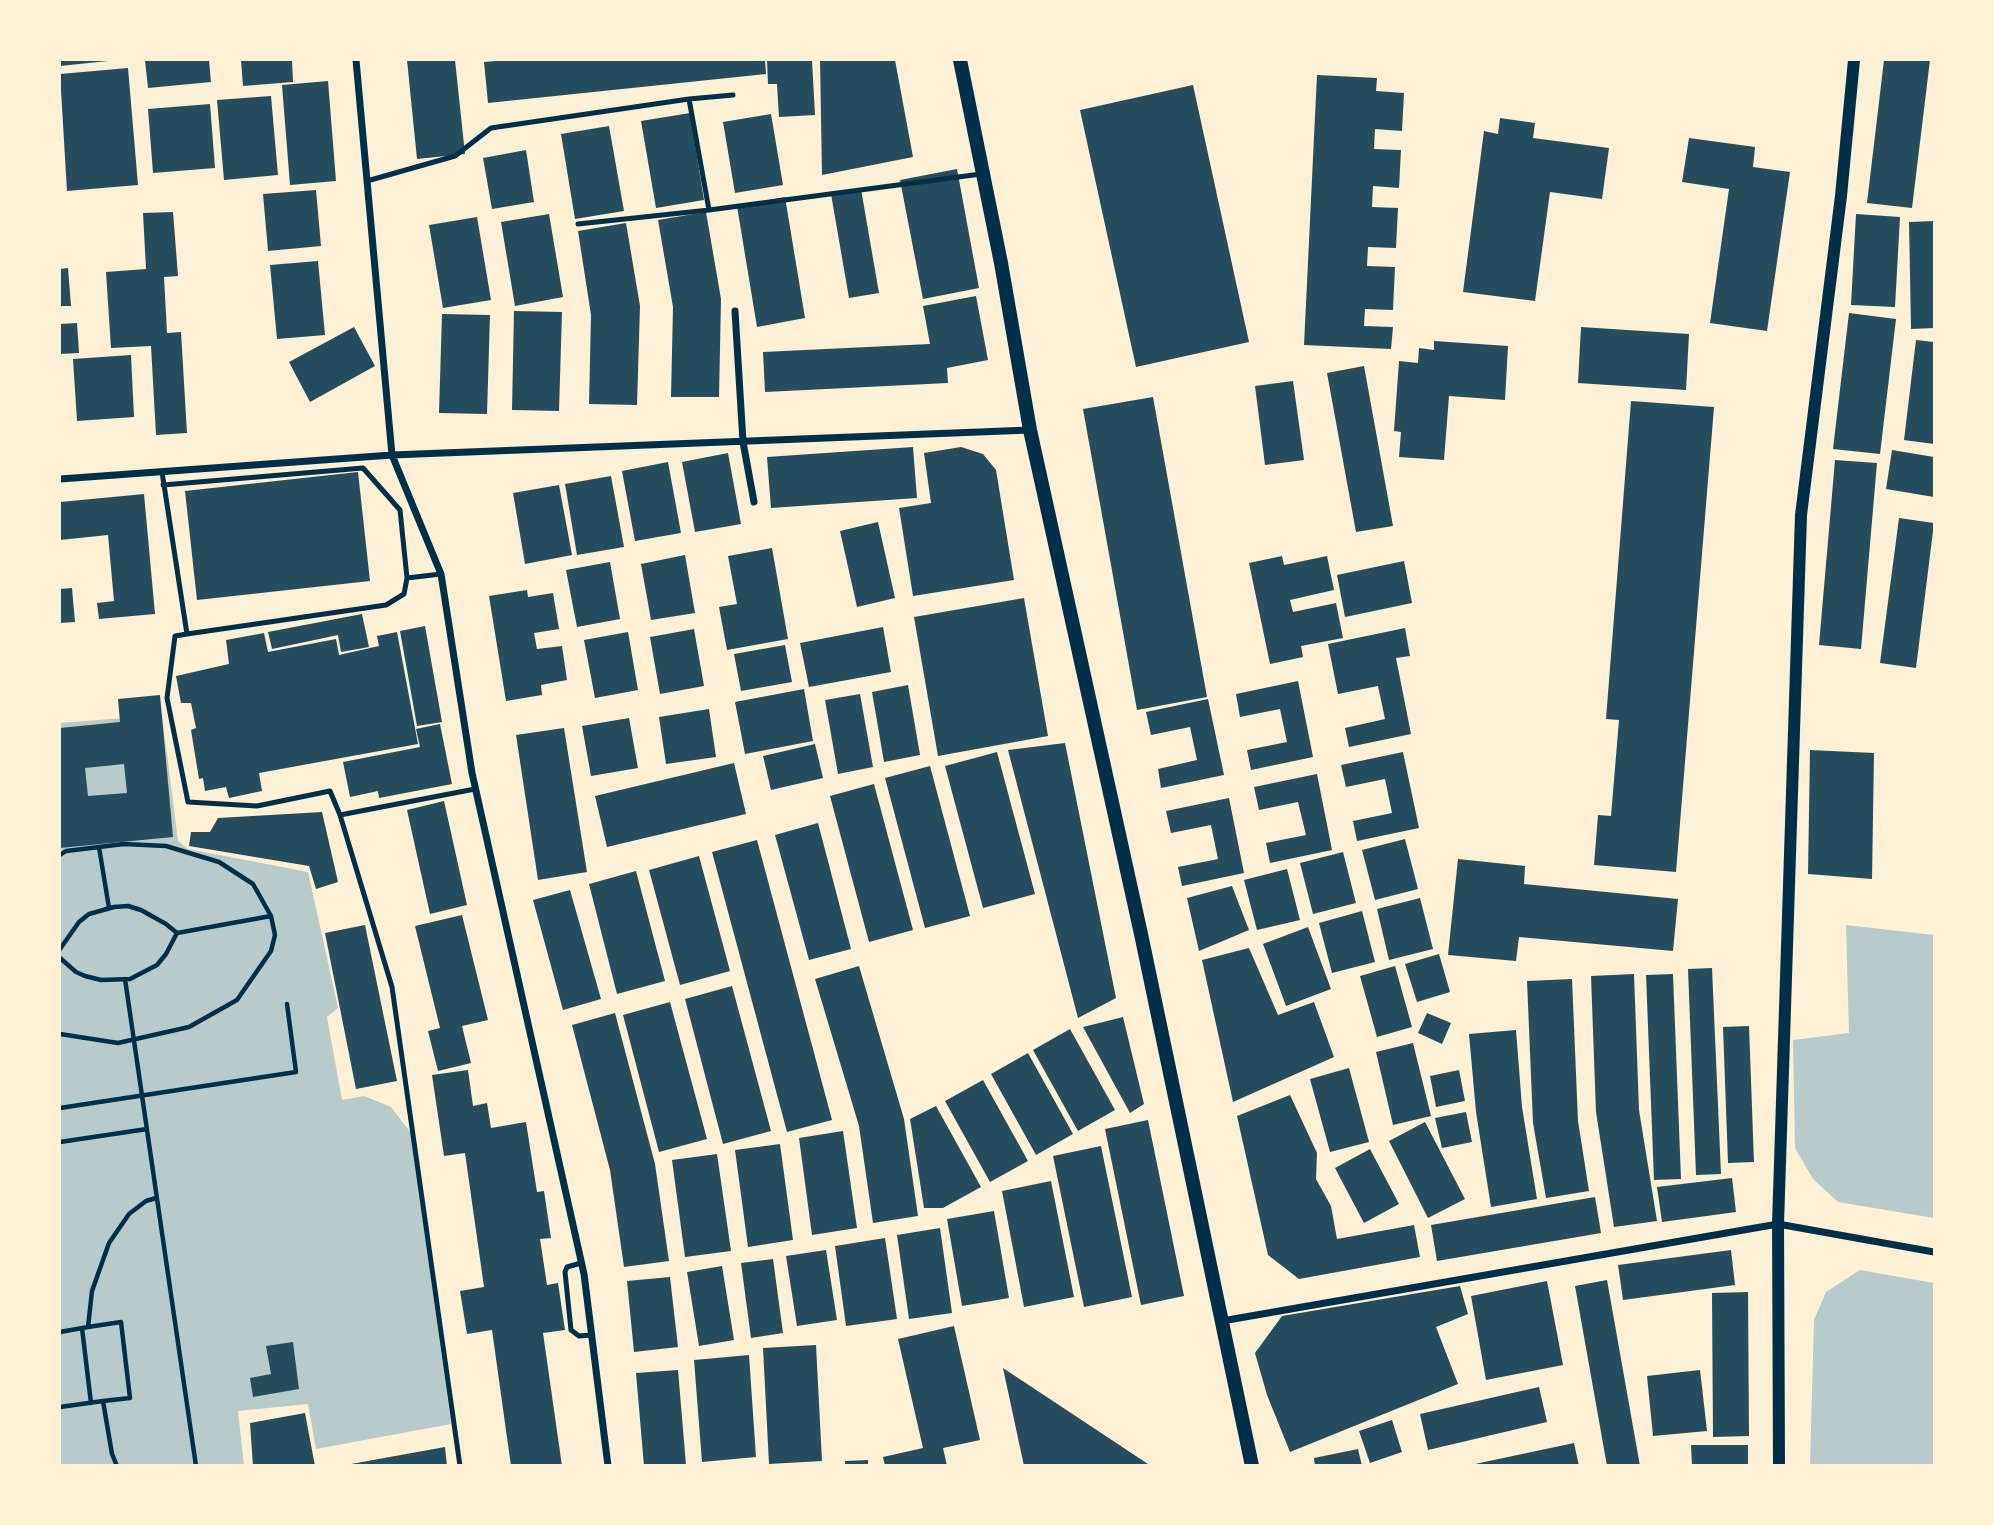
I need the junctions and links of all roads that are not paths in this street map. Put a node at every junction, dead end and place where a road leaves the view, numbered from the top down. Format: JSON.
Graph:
{"nodes":[{"id":1,"x":356,"y":60,"type":"edge"},
{"id":2,"x":960,"y":60,"type":"edge"},
{"id":3,"x":1854,"y":60,"type":"edge"},
{"id":4,"x":733,"y":95,"type":"dead end"},
{"id":5,"x":689,"y":99,"type":"junction"},
{"id":6,"x":983,"y":174,"type":"junction"},
{"id":7,"x":367,"y":181,"type":"junction"},
{"id":8,"x":709,"y":210,"type":"junction"},
{"id":9,"x":578,"y":224,"type":"dead end"},
{"id":10,"x":735,"y":311,"type":"dead end"},
{"id":11,"x":1030,"y":430,"type":"junction"},
{"id":12,"x":743,"y":442,"type":"junction"},
{"id":13,"x":392,"y":455,"type":"junction"},
{"id":14,"x":162,"y":472,"type":"junction"},
{"id":15,"x":60,"y":479,"type":"edge"},
{"id":16,"x":163,"y":485,"type":"junction"},
{"id":17,"x":754,"y":502,"type":"dead end"},
{"id":18,"x":441,"y":574,"type":"junction"},
{"id":19,"x":407,"y":578,"type":"junction"},
{"id":20,"x":187,"y":634,"type":"junction"},
{"id":21,"x":475,"y":789,"type":"junction"},
{"id":22,"x":340,"y":815,"type":"junction"},
{"id":23,"x":1778,"y":1224,"type":"junction"},
{"id":24,"x":1934,"y":1252,"type":"edge"},
{"id":25,"x":581,"y":1263,"type":"junction"},
{"id":26,"x":1222,"y":1321,"type":"junction"},
{"id":27,"x":591,"y":1335,"type":"junction"},
{"id":28,"x":460,"y":1465,"type":"edge"},
{"id":29,"x":608,"y":1465,"type":"edge"},
{"id":30,"x":1252,"y":1465,"type":"edge"},
{"id":31,"x":1779,"y":1465,"type":"edge"}],
"edges":[{"from":1,"to":7,"type":"street"},
{"from":2,"to":6,"type":"main road"},
{"from":3,"to":23,"type":"street"},
{"from":4,"to":5,"type":"lane"},
{"from":5,"to":7,"type":"lane"},
{"from":5,"to":8,"type":"lane"},
{"from":6,"to":8,"type":"lane"},
{"from":6,"to":11,"type":"main road"},
{"from":7,"to":13,"type":"street"},
{"from":8,"to":9,"type":"lane"},
{"from":10,"to":12,"type":"street"},
{"from":11,"to":12,"type":"street"},
{"from":11,"to":26,"type":"main road"},
{"from":12,"to":13,"type":"street"},
{"from":12,"to":17,"type":"street"},
{"from":13,"to":14,"type":"street"},
{"from":13,"to":18,"type":"street"},
{"from":14,"to":15,"type":"street"},
{"from":14,"to":16,"type":"lane"},
{"from":16,"to":19,"type":"lane"},
{"from":16,"to":20,"type":"lane"},
{"from":18,"to":19,"type":"lane"},
{"from":18,"to":21,"type":"street"},
{"from":19,"to":20,"type":"lane"},
{"from":20,"to":22,"type":"lane"},
{"from":21,"to":22,"type":"lane"},
{"from":21,"to":25,"type":"street"},
{"from":22,"to":28,"type":"lane"},
{"from":23,"to":24,"type":"street"},
{"from":23,"to":26,"type":"street"},
{"from":23,"to":31,"type":"street"},
{"from":25,"to":27,"type":"street"},
{"from":25,"to":27,"type":"lane"},
{"from":26,"to":30,"type":"main road"},
{"from":27,"to":29,"type":"street"}]}
